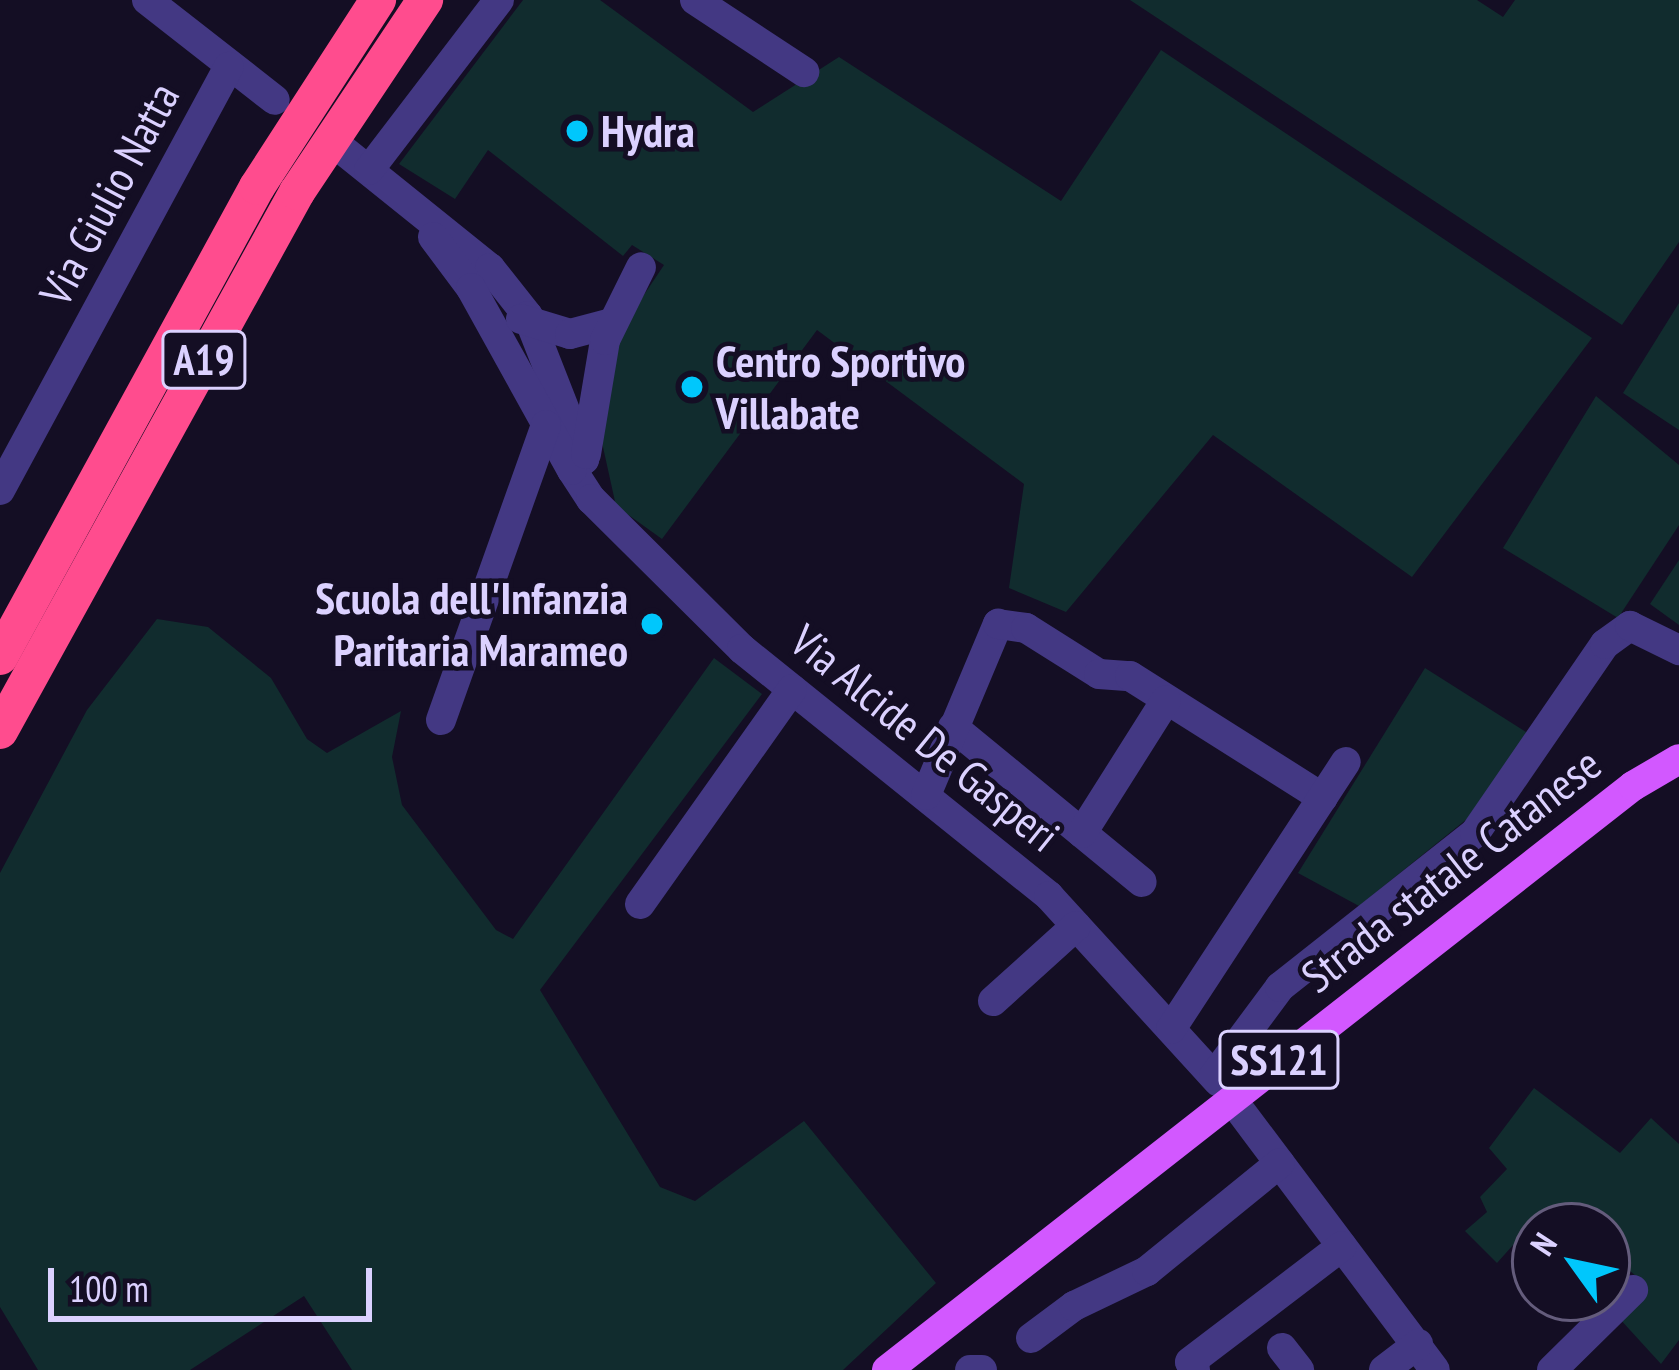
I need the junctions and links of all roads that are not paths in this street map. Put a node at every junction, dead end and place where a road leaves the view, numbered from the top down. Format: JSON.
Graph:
{"nodes":[{"id":1,"x":147,"y":0,"type":"edge"},
{"id":2,"x":378,"y":0,"type":"edge"},
{"id":3,"x":424,"y":0,"type":"edge"},
{"id":4,"x":499,"y":0,"type":"edge"},
{"id":5,"x":695,"y":0,"type":"edge"},
{"id":6,"x":229,"y":67,"type":"junction"},
{"id":7,"x":804,"y":72,"type":"dead end"},
{"id":8,"x":274,"y":100,"type":"dead end"},
{"id":9,"x":343,"y":150,"type":"dead end"},
{"id":10,"x":369,"y":170,"type":"junction"},
{"id":11,"x":394,"y":191,"type":"junction"},
{"id":12,"x":641,"y":267,"type":"dead end"},
{"id":13,"x":529,"y":316,"type":"junction"},
{"id":14,"x":612,"y":323,"type":"junction"},
{"id":15,"x":496,"y":331,"type":"junction"},
{"id":16,"x":557,"y":375,"type":"junction"},
{"id":17,"x":527,"y":391,"type":"junction"},
{"id":18,"x":546,"y":425,"type":"junction"},
{"id":19,"x":578,"y":465,"type":"junction"},
{"id":20,"x":0,"y":490,"type":"edge"},
{"id":21,"x":1679,"y":650,"type":"edge"},
{"id":22,"x":0,"y":657,"type":"edge"},
{"id":23,"x":792,"y":689,"type":"junction"},
{"id":24,"x":1166,"y":700,"type":"junction"},
{"id":25,"x":441,"y":720,"type":"dead end"},
{"id":26,"x":953,"y":727,"type":"junction"},
{"id":27,"x":0,"y":731,"type":"edge"},
{"id":28,"x":1679,"y":759,"type":"edge"},
{"id":29,"x":1346,"y":762,"type":"dead end"},
{"id":30,"x":926,"y":795,"type":"junction"},
{"id":31,"x":1323,"y":798,"type":"junction"},
{"id":32,"x":1082,"y":833,"type":"junction"},
{"id":33,"x":1142,"y":882,"type":"dead end"},
{"id":34,"x":640,"y":904,"type":"dead end"},
{"id":35,"x":1076,"y":926,"type":"junction"},
{"id":36,"x":993,"y":1001,"type":"dead end"},
{"id":37,"x":1171,"y":1029,"type":"junction"},
{"id":38,"x":1242,"y":1113,"type":"dead end"},
{"id":39,"x":1280,"y":1163,"type":"junction"},
{"id":40,"x":1342,"y":1246,"type":"junction"},
{"id":41,"x":1633,"y":1290,"type":"dead end"},
{"id":42,"x":1031,"y":1338,"type":"dead end"},
{"id":43,"x":1427,"y":1357,"type":"edge"},
{"id":44,"x":1192,"y":1366,"type":"edge"},
{"id":45,"x":886,"y":1370,"type":"edge"},
{"id":46,"x":1384,"y":1370,"type":"edge"},
{"id":47,"x":1552,"y":1370,"type":"edge"}],
"edges":[{"from":1,"to":6,"type":"street"},
{"from":2,"to":22,"type":"highway","number":"A19"},
{"from":3,"to":27,"type":"highway","number":"A19"},
{"from":4,"to":10,"type":"street"},
{"from":5,"to":7,"type":"street"},
{"from":6,"to":8,"type":"street"},
{"from":6,"to":20,"type":"street","name":"Via Giulio Natta"},
{"from":9,"to":10,"type":"street","name":"Via Alcide De Gasperi"},
{"from":10,"to":11,"type":"street","name":"Via Alcide De Gasperi"},
{"from":11,"to":13,"type":"street","name":"Via Alcide De Gasperi"},
{"from":11,"to":15,"type":"street","name":"Via Alcide De Gasperi"},
{"from":12,"to":14,"type":"street"},
{"from":13,"to":14,"type":"street"},
{"from":13,"to":15,"type":"street"},
{"from":13,"to":16,"type":"street","name":"Via Alcide De Gasperi"},
{"from":14,"to":19,"type":"street"},
{"from":15,"to":17,"type":"street","name":"Via Alcide De Gasperi"},
{"from":16,"to":17,"type":"street"},
{"from":16,"to":19,"type":"street","name":"Via Alcide De Gasperi"},
{"from":17,"to":18,"type":"street","name":"Via Alcide De Gasperi"},
{"from":18,"to":19,"type":"street","name":"Via Alcide De Gasperi"},
{"from":18,"to":25,"type":"street"},
{"from":19,"to":23,"type":"street","name":"Via Alcide De Gasperi"},
{"from":21,"to":37,"type":"street","name":"Via Alcide De Gasperi"},
{"from":23,"to":30,"type":"street","name":"Via Alcide De Gasperi"},
{"from":23,"to":34,"type":"street"},
{"from":24,"to":26,"type":"street"},
{"from":24,"to":31,"type":"street"},
{"from":24,"to":32,"type":"street"},
{"from":26,"to":30,"type":"street"},
{"from":26,"to":32,"type":"street"},
{"from":28,"to":45,"type":"main road","name":"Strada statale Catanese","number":"SS121"},
{"from":29,"to":31,"type":"street"},
{"from":30,"to":35,"type":"street","name":"Via Alcide De Gasperi"},
{"from":31,"to":37,"type":"street"},
{"from":32,"to":33,"type":"street"},
{"from":35,"to":36,"type":"street"},
{"from":35,"to":37,"type":"street","name":"Via Alcide De Gasperi"},
{"from":38,"to":39,"type":"street"},
{"from":39,"to":40,"type":"street"},
{"from":39,"to":42,"type":"street"},
{"from":40,"to":43,"type":"street"},
{"from":40,"to":44,"type":"street"},
{"from":41,"to":47,"type":"street"},
{"from":43,"to":46,"type":"street"}]}
